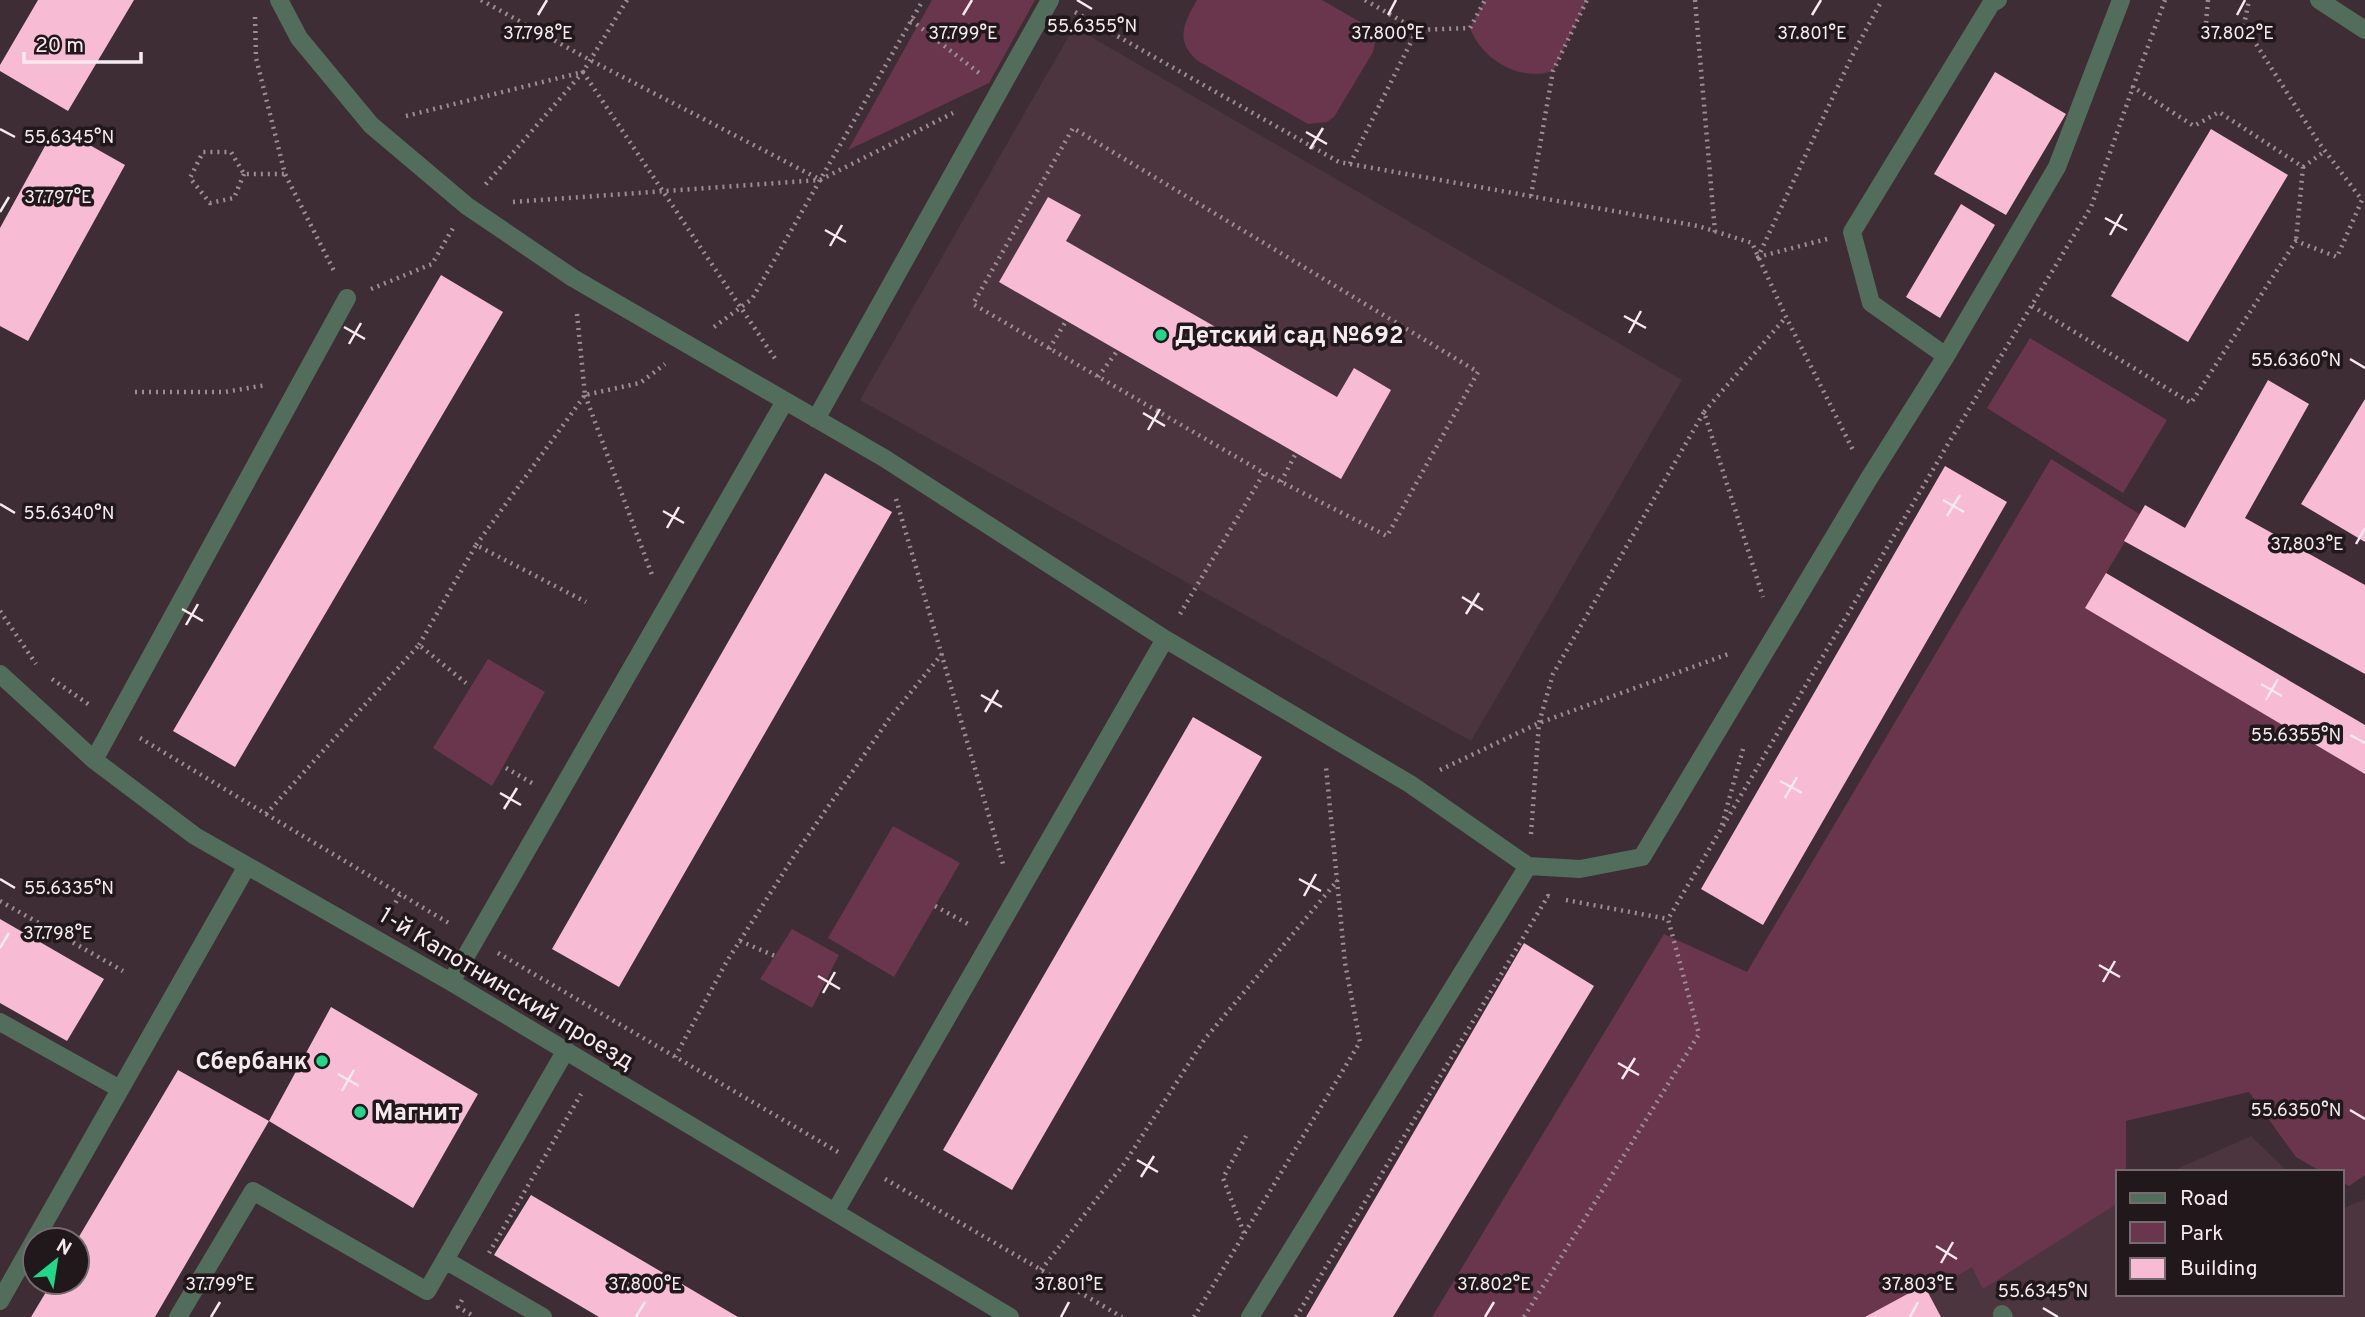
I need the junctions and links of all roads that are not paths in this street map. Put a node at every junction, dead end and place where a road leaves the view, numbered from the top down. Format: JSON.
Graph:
{"nodes":[{"id":1,"x":279,"y":0,"type":"edge"},
{"id":2,"x":1998,"y":0,"type":"edge"},
{"id":3,"x":2121,"y":0,"type":"edge"},
{"id":4,"x":2319,"y":0,"type":"edge"},
{"id":5,"x":1057,"y":3,"type":"edge"},
{"id":6,"x":2365,"y":30,"type":"edge"},
{"id":7,"x":347,"y":298,"type":"road end"},
{"id":8,"x":1946,"y":356,"type":"junction"},
{"id":9,"x":785,"y":401,"type":"junction"},
{"id":10,"x":816,"y":419,"type":"junction"},
{"id":11,"x":1165,"y":639,"type":"junction"},
{"id":12,"x":0,"y":674,"type":"edge"},
{"id":13,"x":94,"y":760,"type":"junction"},
{"id":14,"x":247,"y":866,"type":"junction"},
{"id":15,"x":1528,"y":866,"type":"junction"},
{"id":16,"x":451,"y":982,"type":"junction"},
{"id":17,"x":0,"y":1022,"type":"edge"},
{"id":18,"x":566,"y":1050,"type":"junction"},
{"id":19,"x":120,"y":1089,"type":"junction"},
{"id":20,"x":835,"y":1212,"type":"junction"},
{"id":21,"x":445,"y":1260,"type":"junction"},
{"id":22,"x":0,"y":1301,"type":"edge"},
{"id":23,"x":178,"y":1317,"type":"edge"},
{"id":24,"x":543,"y":1317,"type":"edge"},
{"id":25,"x":1010,"y":1317,"type":"edge"},
{"id":26,"x":1250,"y":1317,"type":"edge"}],
"edges":[{"from":1,"to":9,"type":"street"},
{"from":2,"to":8,"type":"street"},
{"from":3,"to":8,"type":"street"},
{"from":4,"to":6,"type":"street"},
{"from":5,"to":10,"type":"street"},
{"from":7,"to":13,"type":"street"},
{"from":8,"to":15,"type":"street"},
{"from":9,"to":10,"type":"street"},
{"from":9,"to":16,"type":"street"},
{"from":10,"to":11,"type":"street"},
{"from":11,"to":15,"type":"street"},
{"from":11,"to":20,"type":"street"},
{"from":12,"to":13,"type":"street","name":"1-й Капотнинский проезд"},
{"from":13,"to":14,"type":"street","name":"1-й Капотнинский проезд"},
{"from":14,"to":16,"type":"street","name":"1-й Капотнинский проезд"},
{"from":14,"to":19,"type":"street"},
{"from":15,"to":26,"type":"street"},
{"from":16,"to":18,"type":"street","name":"1-й Капотнинский проезд"},
{"from":17,"to":19,"type":"street"},
{"from":18,"to":20,"type":"street","name":"1-й Капотнинский проезд"},
{"from":18,"to":21,"type":"street"},
{"from":19,"to":22,"type":"street"},
{"from":20,"to":25,"type":"street","name":"1-й Капотнинский проезд"},
{"from":21,"to":23,"type":"street"},
{"from":21,"to":24,"type":"street"}]}
